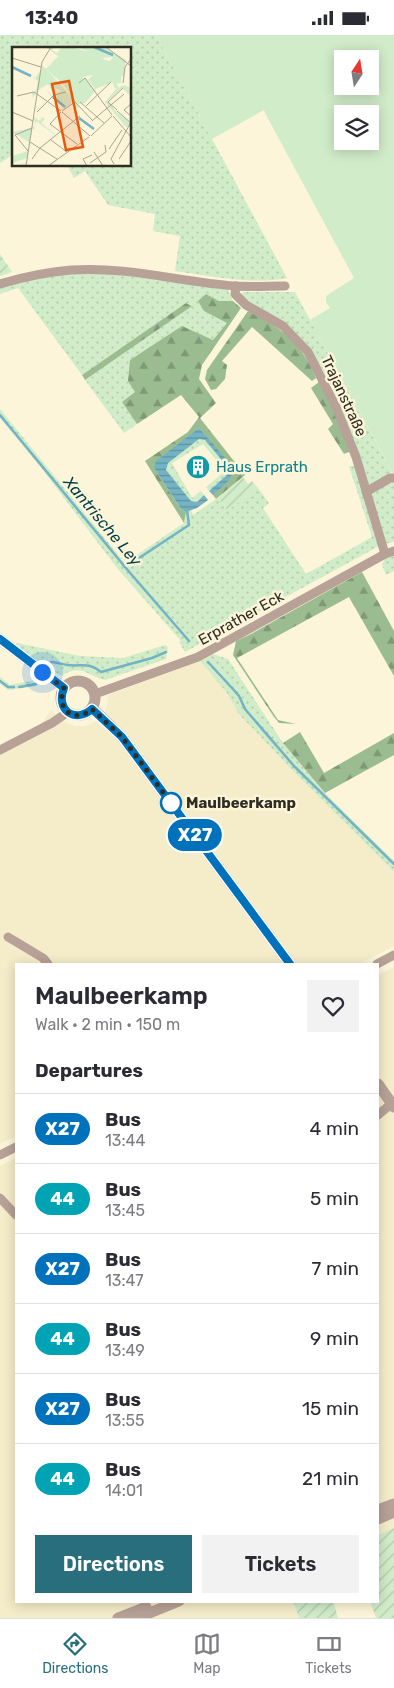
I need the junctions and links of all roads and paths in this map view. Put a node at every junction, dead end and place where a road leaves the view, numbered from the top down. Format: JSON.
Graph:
{"nodes":[{"id":1,"x":0,"y":284,"type":"edge"},
{"id":2,"x":236,"y":286,"type":"junction"},
{"id":3,"x":285,"y":286,"type":"dead end"},
{"id":4,"x":394,"y":478,"type":"edge"},
{"id":5,"x":366,"y":492,"type":"junction"},
{"id":6,"x":390,"y":553,"type":"edge"},
{"id":7,"x":0,"y":639,"type":"edge"},
{"id":8,"x":64,"y":688,"type":"junction"},
{"id":9,"x":95,"y":694,"type":"junction"},
{"id":10,"x":92,"y":709,"type":"junction"},
{"id":11,"x":68,"y":712,"type":"junction"},
{"id":12,"x":0,"y":750,"type":"edge"},
{"id":13,"x":8,"y":937,"type":"dead end"},
{"id":14,"x":394,"y":955,"type":"edge"},
{"id":15,"x":47,"y":963,"type":"edge"},
{"id":16,"x":289,"y":963,"type":"edge"},
{"id":17,"x":379,"y":963,"type":"edge"},
{"id":18,"x":379,"y":1085,"type":"edge"},
{"id":19,"x":393,"y":1105,"type":"edge"},
{"id":20,"x":379,"y":1114,"type":"edge"},
{"id":21,"x":15,"y":1148,"type":"edge"},
{"id":22,"x":0,"y":1155,"type":"edge"},
{"id":23,"x":0,"y":1198,"type":"edge"},
{"id":24,"x":15,"y":1214,"type":"edge"},
{"id":25,"x":394,"y":1504,"type":"edge"},
{"id":26,"x":379,"y":1510,"type":"edge"},
{"id":27,"x":394,"y":1512,"type":"edge"},
{"id":28,"x":379,"y":1519,"type":"edge"},
{"id":29,"x":154,"y":1603,"type":"edge"},
{"id":30,"x":174,"y":1603,"type":"edge"},
{"id":31,"x":118,"y":1618,"type":"edge"},
{"id":32,"x":137,"y":1618,"type":"edge"}],
"edges":[{"from":1,"to":2,"type":"street"},
{"from":2,"to":3,"type":"street"},
{"from":2,"to":5,"type":"street","name":"Trajanstraße"},
{"from":4,"to":5,"type":"street"},
{"from":5,"to":6,"type":"street","name":"Trajanstraße"},
{"from":6,"to":9,"type":"street","name":"Erprather Eck"},
{"from":7,"to":8,"type":"street"},
{"from":8,"to":9,"type":"street"},
{"from":8,"to":11,"type":"street"},
{"from":9,"to":10,"type":"street"},
{"from":10,"to":11,"type":"street"},
{"from":10,"to":16,"type":"street"},
{"from":11,"to":12,"type":"street"},
{"from":13,"to":15,"type":"street"},
{"from":14,"to":17,"type":"street"},
{"from":18,"to":19,"type":"street"},
{"from":19,"to":20,"type":"street"},
{"from":21,"to":22,"type":"street"},
{"from":23,"to":24,"type":"street"},
{"from":25,"to":26,"type":"street"},
{"from":27,"to":28,"type":"street"},
{"from":29,"to":31,"type":"street"},
{"from":30,"to":32,"type":"street"}]}
